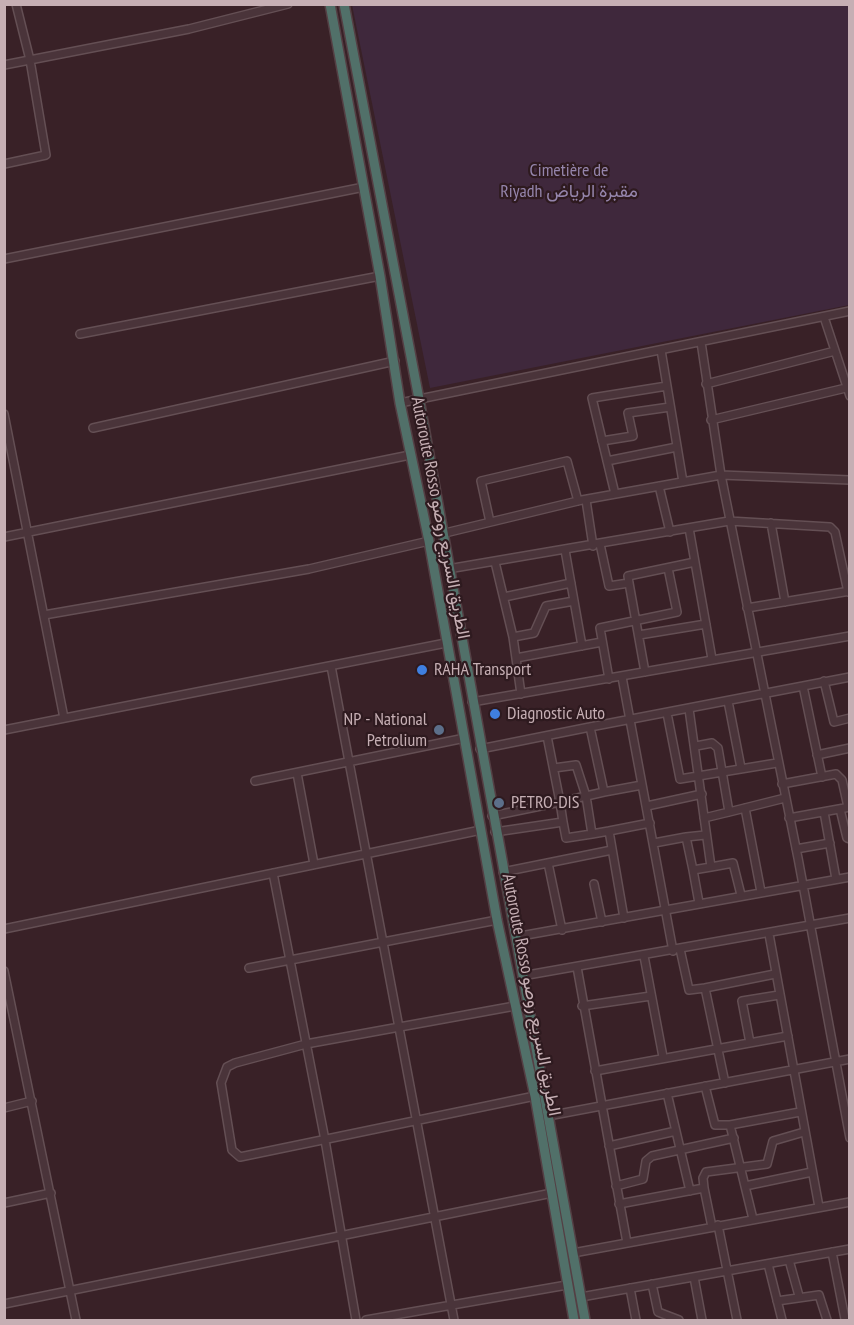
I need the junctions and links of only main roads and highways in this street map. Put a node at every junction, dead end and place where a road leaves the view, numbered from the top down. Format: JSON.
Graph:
{"nodes":[{"id":1,"x":330,"y":4,"type":"edge"},
{"id":2,"x":344,"y":4,"type":"edge"},
{"id":3,"x":574,"y":1320,"type":"edge"},
{"id":4,"x":585,"y":1320,"type":"edge"}],
"edges":[{"from":1,"to":3,"type":"highway","name":"Autoroute Rosso الطريق السريع روصو"},
{"from":2,"to":4,"type":"highway","name":"Autoroute Rosso الطريق السريع روصو"}]}
